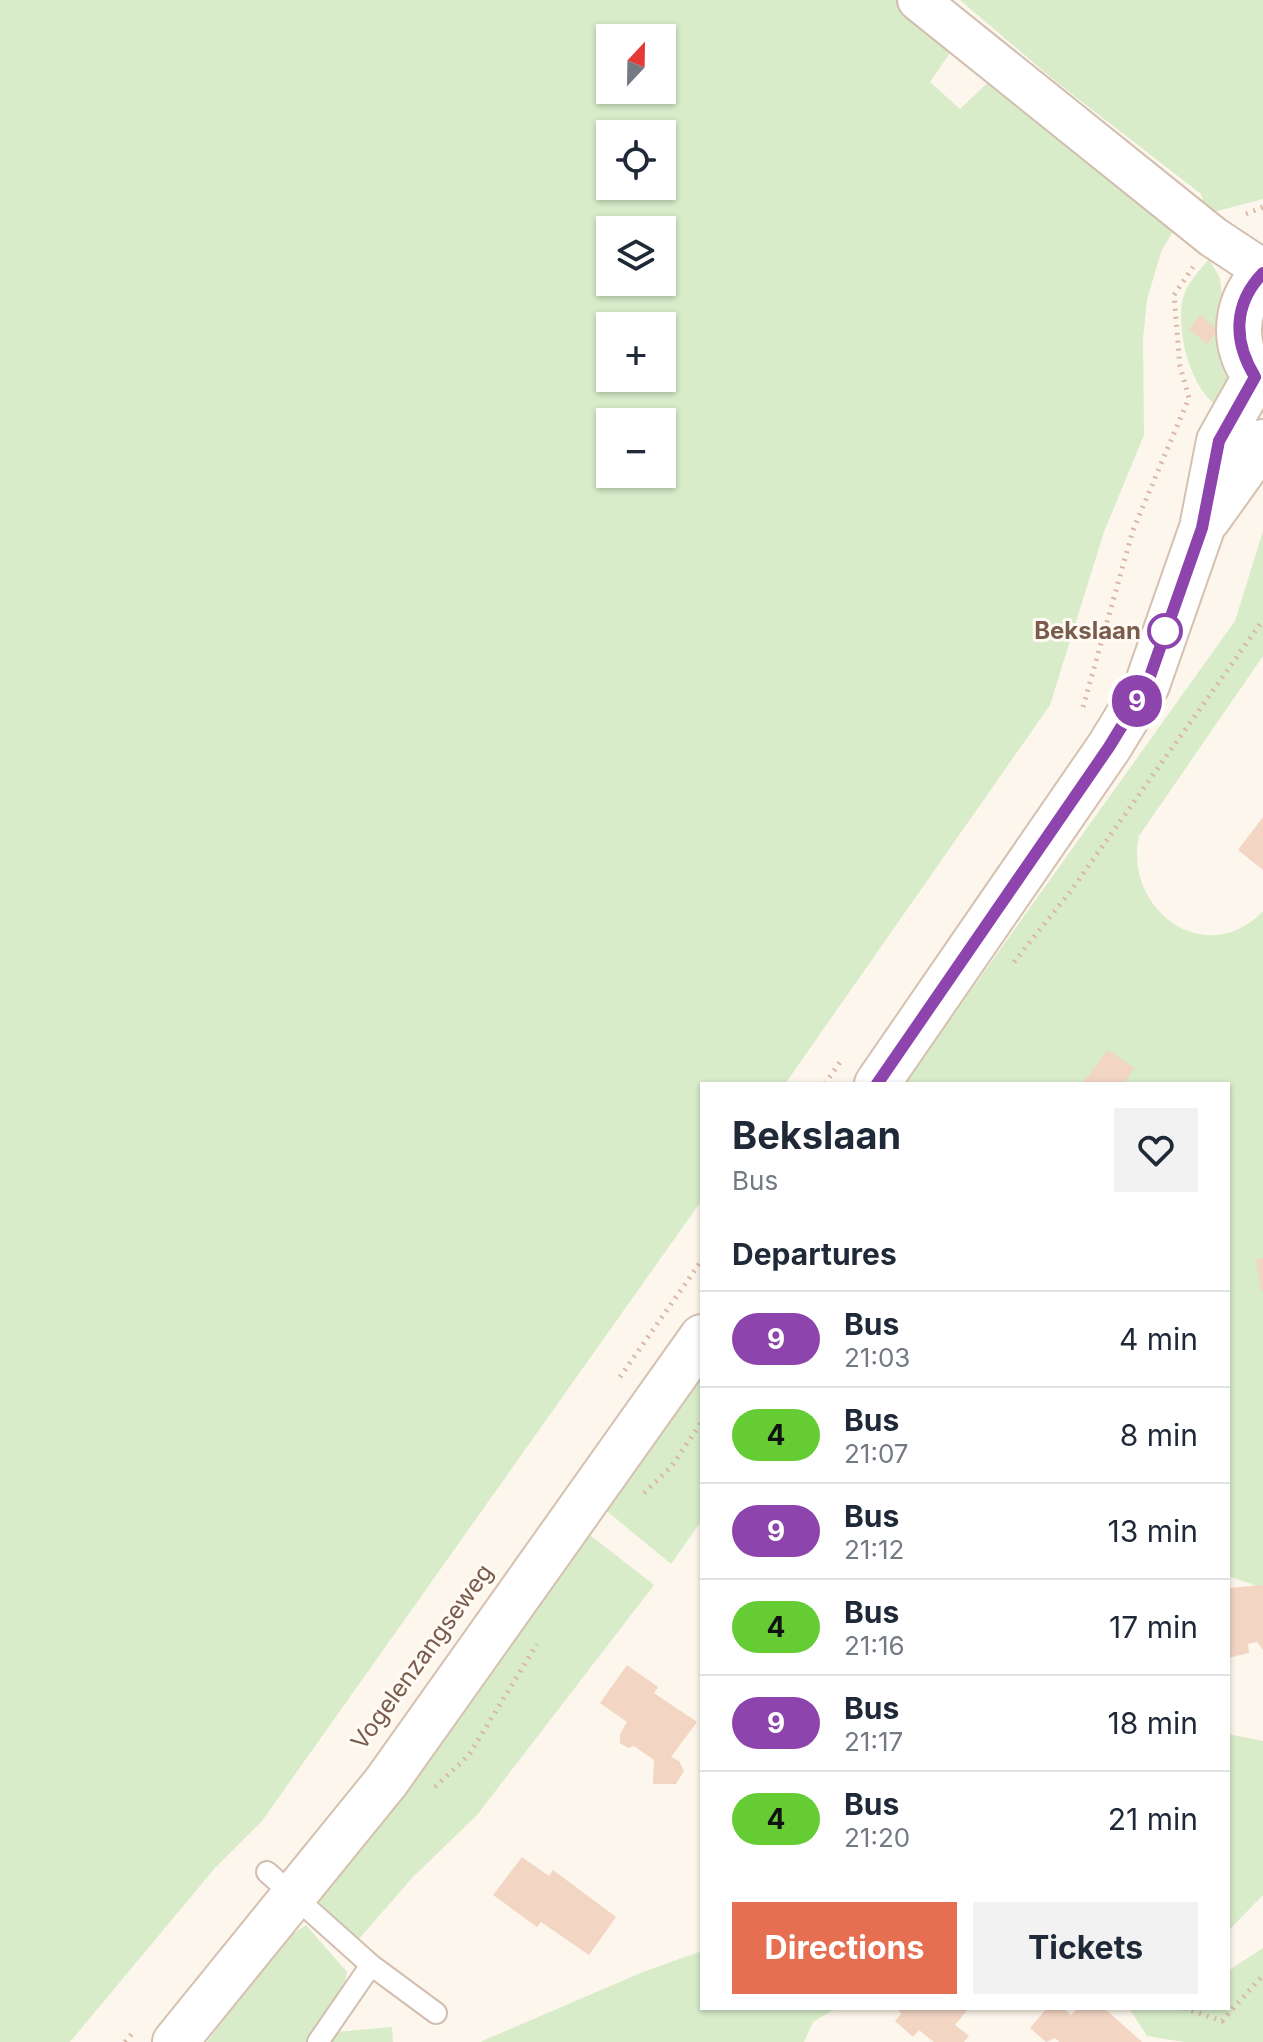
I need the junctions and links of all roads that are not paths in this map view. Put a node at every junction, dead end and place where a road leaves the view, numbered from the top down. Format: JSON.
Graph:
{"nodes":[{"id":1,"x":918,"y":0,"type":"edge"},
{"id":2,"x":1263,"y":272,"type":"edge"},
{"id":3,"x":1259,"y":381,"type":"edge"},
{"id":4,"x":1263,"y":442,"type":"edge"},
{"id":5,"x":1202,"y":528,"type":"junction"},
{"id":6,"x":878,"y":1082,"type":"edge"},
{"id":7,"x":700,"y":1340,"type":"edge"},
{"id":8,"x":282,"y":1884,"type":"junction"},
{"id":9,"x":371,"y":1965,"type":"junction"},
{"id":10,"x":436,"y":2013,"type":"dead end"},
{"id":11,"x":160,"y":2030,"type":"edge"},
{"id":12,"x":318,"y":2042,"type":"edge"}],
"edges":[{"from":1,"to":2,"type":"street"},
{"from":2,"to":3,"type":"main road"},
{"from":3,"to":5,"type":"main road"},
{"from":4,"to":5,"type":"main road"},
{"from":5,"to":6,"type":"main road"},
{"from":7,"to":8,"type":"main road","name":"Vogelenzangseweg"},
{"from":8,"to":9,"type":"lane"},
{"from":8,"to":11,"type":"main road","name":"Vogelenzangseweg"},
{"from":9,"to":10,"type":"lane"},
{"from":9,"to":12,"type":"lane"}]}
